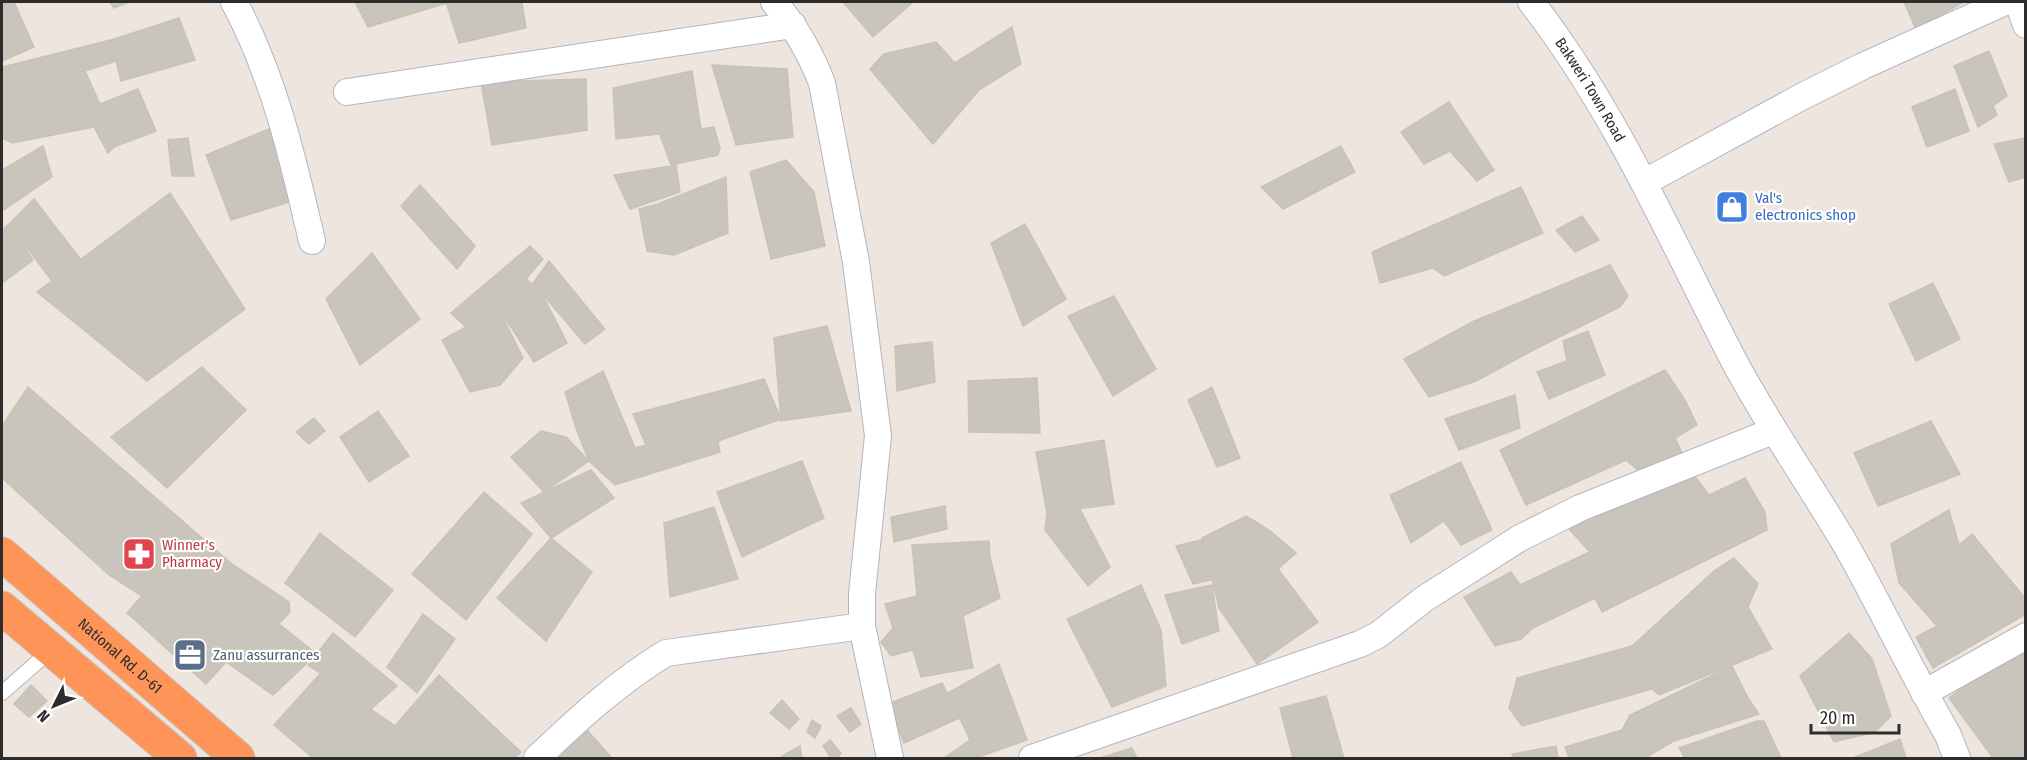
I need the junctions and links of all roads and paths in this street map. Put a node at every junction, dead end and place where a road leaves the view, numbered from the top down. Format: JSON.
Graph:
{"nodes":[{"id":1,"x":234,"y":2,"type":"edge"},
{"id":2,"x":774,"y":2,"type":"edge"},
{"id":3,"x":1531,"y":2,"type":"edge"},
{"id":4,"x":2005,"y":2,"type":"edge"},
{"id":5,"x":2018,"y":2,"type":"edge"},
{"id":6,"x":793,"y":25,"type":"junction"},
{"id":7,"x":2025,"y":25,"type":"edge"},
{"id":8,"x":347,"y":92,"type":"dead end"},
{"id":9,"x":1645,"y":182,"type":"junction"},
{"id":10,"x":312,"y":241,"type":"dead end"},
{"id":11,"x":1773,"y":431,"type":"junction"},
{"id":12,"x":2,"y":554,"type":"edge"},
{"id":13,"x":2,"y":608,"type":"edge"},
{"id":14,"x":862,"y":626,"type":"junction"},
{"id":15,"x":2025,"y":636,"type":"edge"},
{"id":16,"x":50,"y":651,"type":"junction"},
{"id":17,"x":2,"y":693,"type":"edge"},
{"id":18,"x":1924,"y":693,"type":"junction"},
{"id":19,"x":180,"y":759,"type":"edge"},
{"id":20,"x":238,"y":759,"type":"edge"},
{"id":21,"x":537,"y":759,"type":"edge"},
{"id":22,"x":890,"y":759,"type":"edge"},
{"id":23,"x":1032,"y":759,"type":"edge"},
{"id":24,"x":1957,"y":759,"type":"edge"}],
"edges":[{"from":1,"to":10,"type":"street"},
{"from":2,"to":6,"type":"street"},
{"from":3,"to":9,"type":"street","name":"Bakweri Town Road"},
{"from":4,"to":9,"type":"street"},
{"from":5,"to":7,"type":"street"},
{"from":6,"to":8,"type":"street"},
{"from":6,"to":14,"type":"street"},
{"from":9,"to":11,"type":"street","name":"Bakweri Town Road"},
{"from":11,"to":18,"type":"street","name":"Bakweri Town Road"},
{"from":11,"to":23,"type":"street"},
{"from":12,"to":20,"type":"highway","name":"National Rd. D-61"},
{"from":13,"to":16,"type":"highway"},
{"from":14,"to":21,"type":"street"},
{"from":14,"to":22,"type":"street"},
{"from":15,"to":18,"type":"street"},
{"from":16,"to":17,"type":"lane"},
{"from":16,"to":19,"type":"highway"},
{"from":18,"to":24,"type":"street","name":"Bakweri Town Road"}]}
